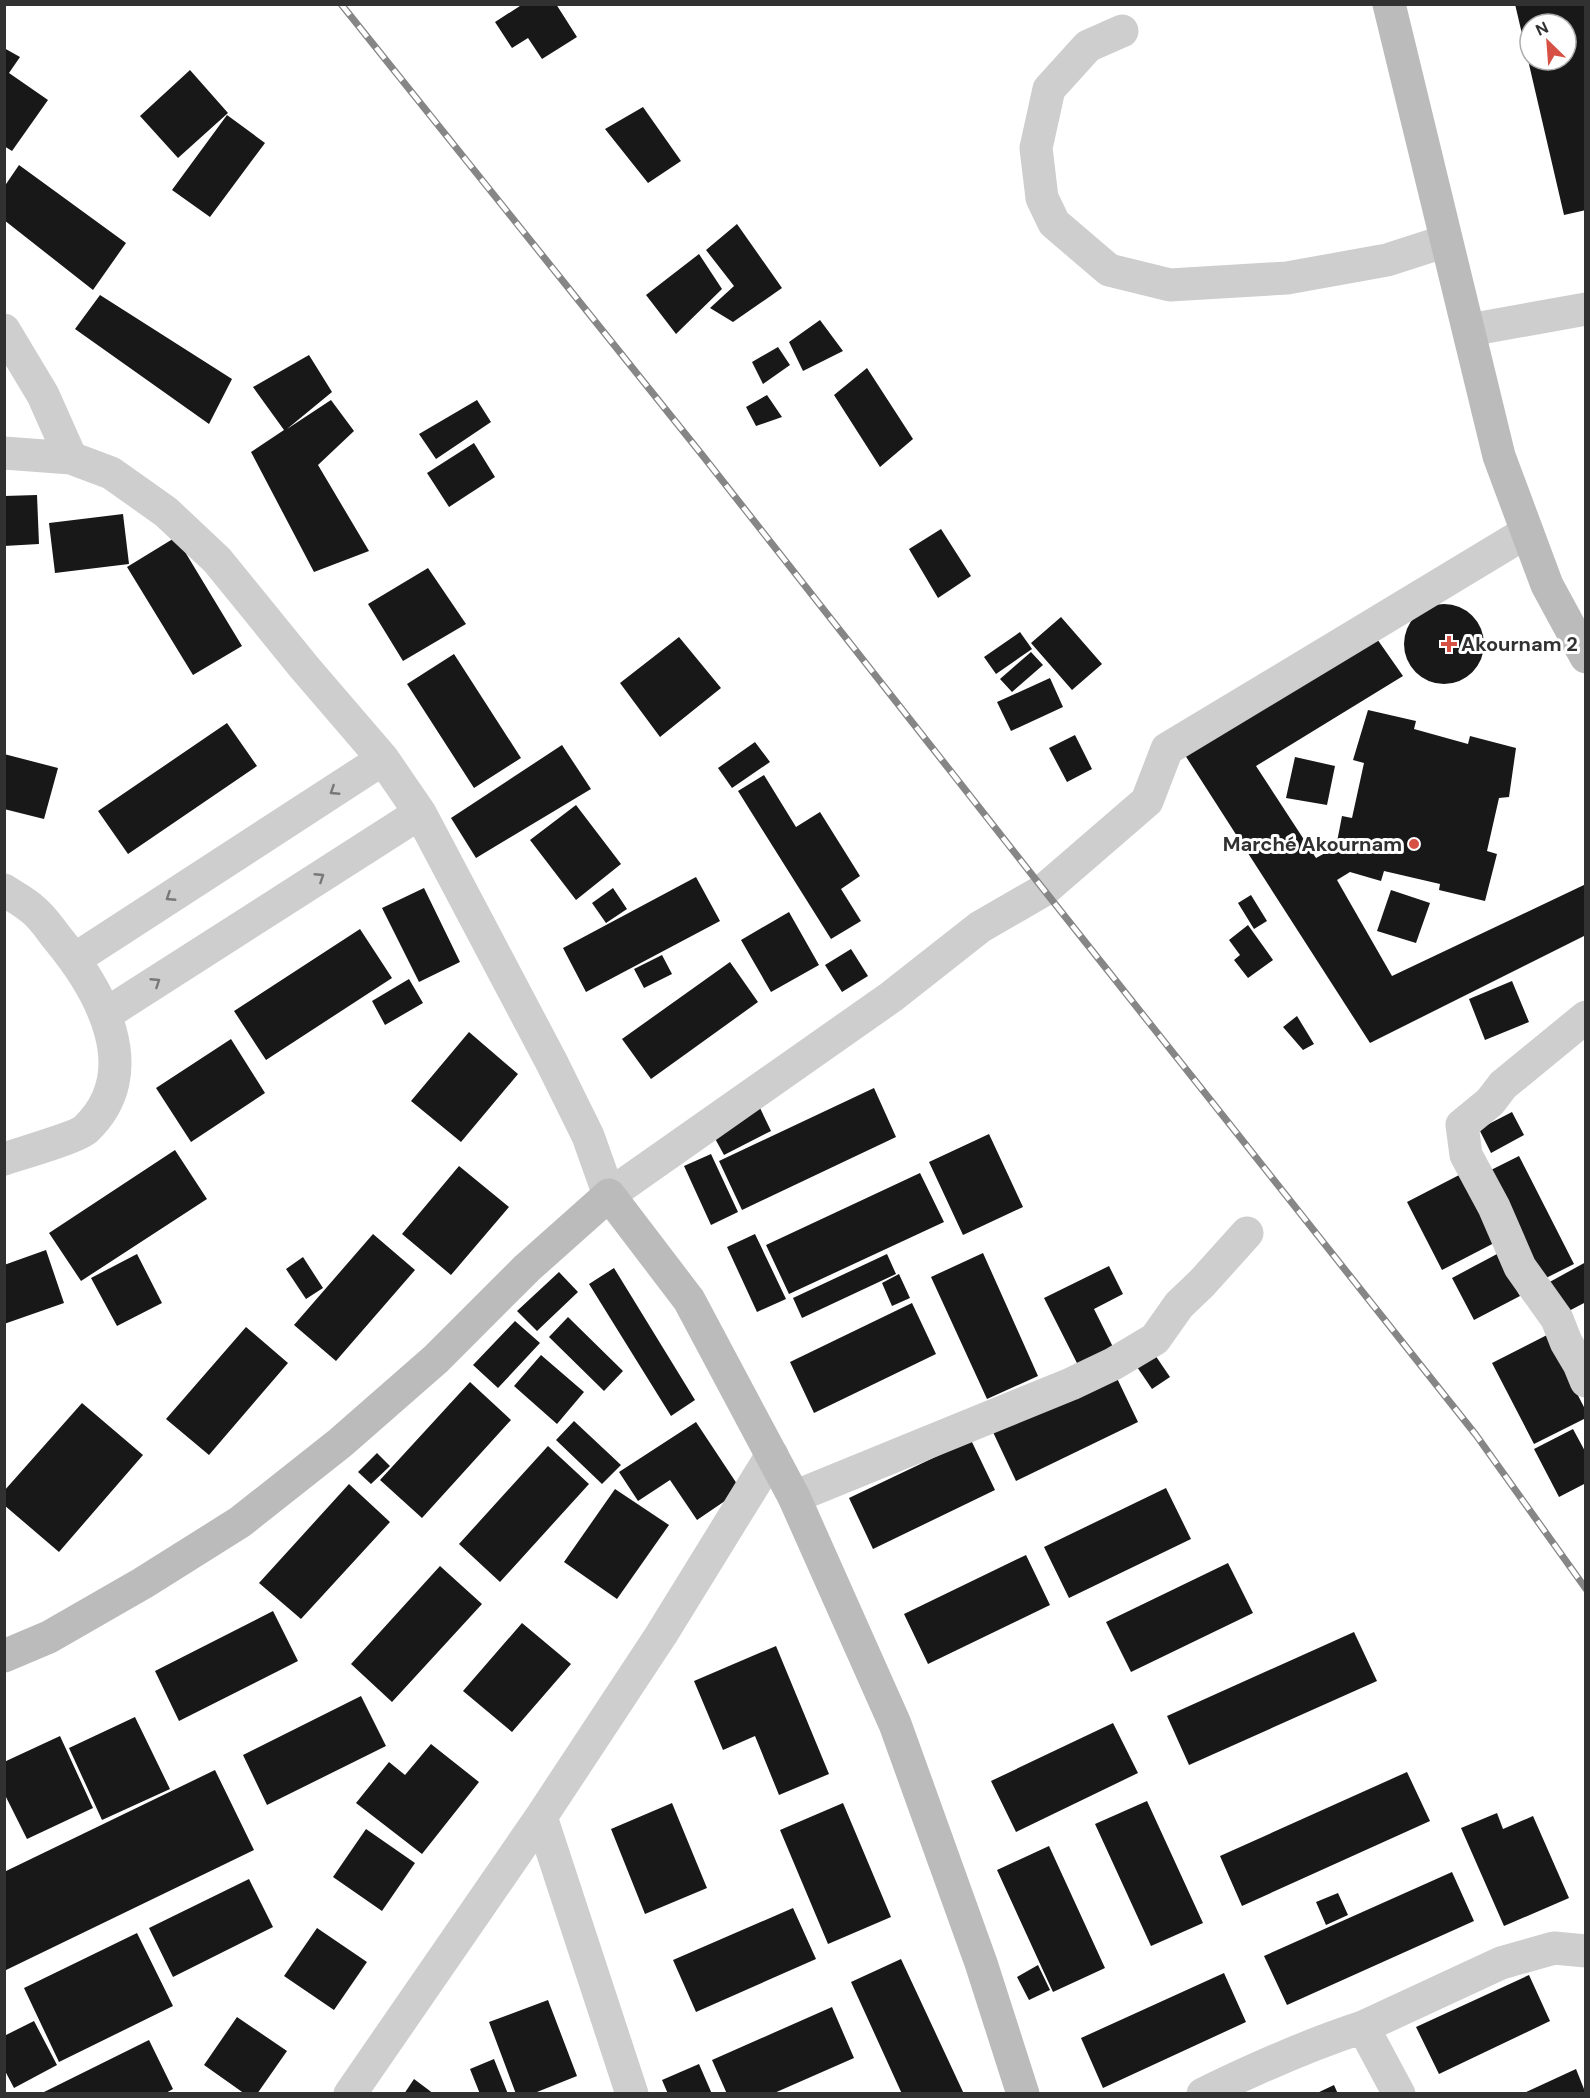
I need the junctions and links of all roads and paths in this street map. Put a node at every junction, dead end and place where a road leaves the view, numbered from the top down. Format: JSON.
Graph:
{"nodes":[{"id":1,"x":1389,"y":4,"type":"edge"},
{"id":2,"x":1122,"y":31,"type":"dead end"},
{"id":3,"x":1446,"y":241,"type":"junction"},
{"id":4,"x":1586,"y":309,"type":"edge"},
{"id":5,"x":4,"y":330,"type":"edge"},
{"id":6,"x":1469,"y":330,"type":"junction"},
{"id":7,"x":4,"y":453,"type":"edge"},
{"id":8,"x":71,"y":458,"type":"junction"},
{"id":9,"x":1527,"y":532,"type":"junction"},
{"id":10,"x":1586,"y":657,"type":"edge"},
{"id":11,"x":383,"y":759,"type":"junction"},
{"id":12,"x":420,"y":813,"type":"junction"},
{"id":13,"x":4,"y":891,"type":"edge"},
{"id":14,"x":75,"y":959,"type":"junction"},
{"id":15,"x":106,"y":1014,"type":"junction"},
{"id":16,"x":1586,"y":1017,"type":"edge"},
{"id":17,"x":4,"y":1159,"type":"edge"},
{"id":18,"x":609,"y":1195,"type":"junction"},
{"id":19,"x":1247,"y":1233,"type":"dead end"},
{"id":20,"x":1586,"y":1381,"type":"edge"},
{"id":21,"x":772,"y":1455,"type":"junction"},
{"id":22,"x":794,"y":1497,"type":"junction"},
{"id":23,"x":4,"y":1656,"type":"edge"},
{"id":24,"x":541,"y":1817,"type":"junction"},
{"id":25,"x":1586,"y":1951,"type":"edge"},
{"id":26,"x":1364,"y":2027,"type":"junction"},
{"id":27,"x":350,"y":2094,"type":"edge"},
{"id":28,"x":632,"y":2094,"type":"edge"},
{"id":29,"x":1023,"y":2094,"type":"edge"},
{"id":30,"x":1203,"y":2094,"type":"edge"},
{"id":31,"x":1399,"y":2094,"type":"edge"}],
"edges":[{"from":1,"to":3,"type":"street"},
{"from":2,"to":3,"type":"street"},
{"from":3,"to":6,"type":"street"},
{"from":4,"to":6,"type":"street"},
{"from":5,"to":8,"type":"street"},
{"from":6,"to":9,"type":"street"},
{"from":7,"to":8,"type":"street"},
{"from":8,"to":11,"type":"street"},
{"from":9,"to":10,"type":"street"},
{"from":9,"to":18,"type":"street"},
{"from":11,"to":12,"type":"street"},
{"from":11,"to":14,"type":"street","one_way":true},
{"from":15,"to":12,"type":"street","one_way":true},
{"from":12,"to":18,"type":"street"},
{"from":13,"to":14,"type":"street"},
{"from":14,"to":15,"type":"street"},
{"from":15,"to":17,"type":"street"},
{"from":16,"to":20,"type":"street"},
{"from":18,"to":21,"type":"street"},
{"from":18,"to":23,"type":"street"},
{"from":19,"to":22,"type":"street"},
{"from":21,"to":22,"type":"street"},
{"from":21,"to":24,"type":"street"},
{"from":22,"to":29,"type":"street"},
{"from":24,"to":27,"type":"street"},
{"from":24,"to":28,"type":"street"},
{"from":25,"to":26,"type":"street"},
{"from":26,"to":30,"type":"street"},
{"from":26,"to":31,"type":"street"}]}
